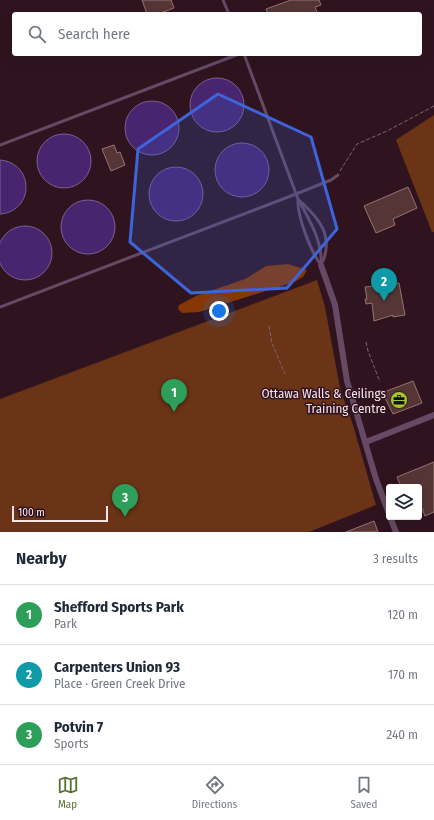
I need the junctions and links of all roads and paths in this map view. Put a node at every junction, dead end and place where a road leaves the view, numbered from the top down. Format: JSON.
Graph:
{"nodes":[{"id":1,"x":223,"y":0,"type":"edge"},
{"id":2,"x":228,"y":12,"type":"edge"},
{"id":3,"x":234,"y":56,"type":"edge"},
{"id":4,"x":245,"y":56,"type":"edge"},
{"id":5,"x":434,"y":106,"type":"edge"},
{"id":6,"x":0,"y":145,"type":"edge"},
{"id":7,"x":338,"y":175,"type":"joint"},
{"id":8,"x":296,"y":194,"type":"junction"},
{"id":9,"x":298,"y":199,"type":"junction"},
{"id":10,"x":321,"y":265,"type":"junction"},
{"id":11,"x":0,"y":307,"type":"edge"},
{"id":12,"x":269,"y":326,"type":"dead end"},
{"id":13,"x":366,"y":342,"type":"dead end"},
{"id":14,"x":285,"y":374,"type":"dead end"},
{"id":15,"x":380,"y":382,"type":"dead end"},
{"id":16,"x":434,"y":415,"type":"edge"},
{"id":17,"x":366,"y":442,"type":"junction"},
{"id":18,"x":386,"y":505,"type":"edge"},
{"id":19,"x":391,"y":520,"type":"edge"},
{"id":20,"x":396,"y":532,"type":"edge"}],
"edges":[{"from":1,"to":2,"type":"lane"},
{"from":3,"to":6,"type":"lane"},
{"from":4,"to":8,"type":"lane"},
{"from":5,"to":7,"type":"path"},
{"from":7,"to":8,"type":"lane"},
{"from":8,"to":9,"type":"lane"},
{"from":8,"to":11,"type":"lane"},
{"from":9,"to":10,"type":"lane"},
{"from":9,"to":10,"type":"lane"},
{"from":9,"to":10,"type":"lane"},
{"from":10,"to":17,"type":"street"},
{"from":12,"to":14,"type":"path"},
{"from":13,"to":15,"type":"path"},
{"from":16,"to":17,"type":"street"},
{"from":17,"to":18,"type":"street"},
{"from":19,"to":20,"type":"street"}]}
